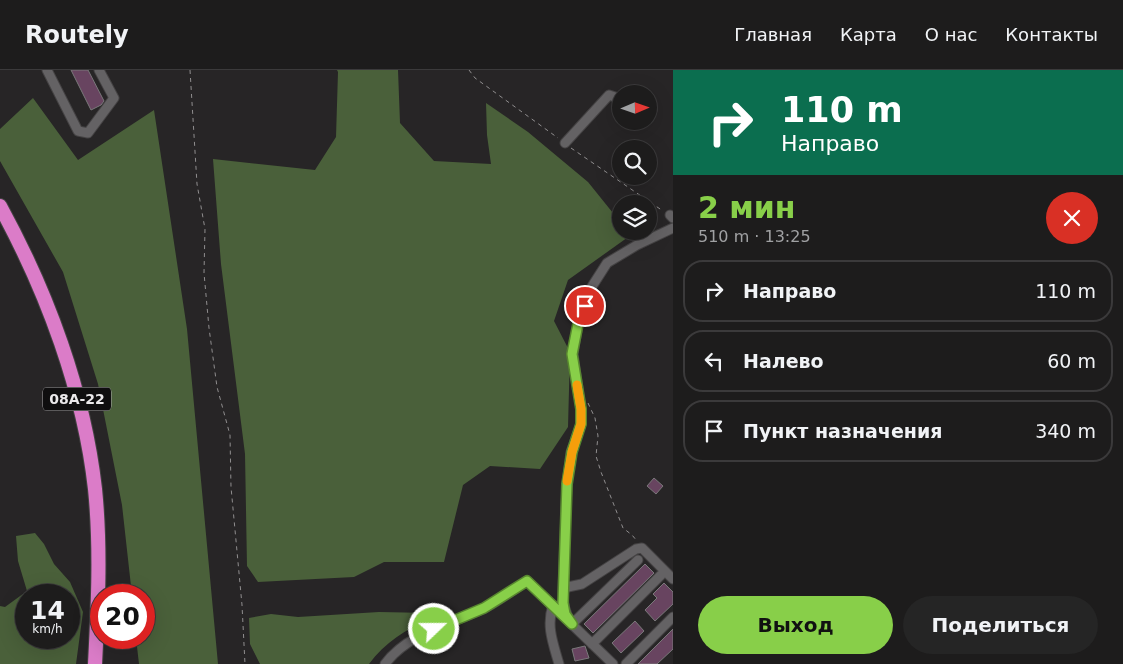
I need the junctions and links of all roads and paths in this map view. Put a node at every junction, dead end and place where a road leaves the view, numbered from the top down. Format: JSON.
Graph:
{"nodes":[{"id":1,"x":47,"y":70,"type":"edge"},
{"id":2,"x":99,"y":70,"type":"edge"},
{"id":3,"x":190,"y":70,"type":"edge"},
{"id":4,"x":612,"y":96,"type":"edge"},
{"id":5,"x":565,"y":143,"type":"dead end"},
{"id":6,"x":0,"y":207,"type":"edge"},
{"id":7,"x":673,"y":228,"type":"edge"},
{"id":8,"x":579,"y":396,"type":"junction"},
{"id":9,"x":642,"y":548,"type":"junction"},
{"id":10,"x":638,"y":560,"type":"dead end"},
{"id":11,"x":661,"y":575,"type":"dead end"},
{"id":12,"x":673,"y":579,"type":"edge"},
{"id":13,"x":563,"y":588,"type":"junction"},
{"id":14,"x":554,"y":605,"type":"junction"},
{"id":15,"x":673,"y":617,"type":"edge"},
{"id":16,"x":572,"y":624,"type":"junction"},
{"id":17,"x":592,"y":644,"type":"junction"},
{"id":18,"x":95,"y":664,"type":"edge"},
{"id":19,"x":245,"y":664,"type":"edge"},
{"id":20,"x":385,"y":664,"type":"edge"},
{"id":21,"x":559,"y":664,"type":"edge"},
{"id":22,"x":613,"y":664,"type":"edge"},
{"id":23,"x":626,"y":664,"type":"edge"}],
"edges":[{"from":1,"to":2,"type":"lane"},
{"from":3,"to":19,"type":"path"},
{"from":4,"to":5,"type":"lane"},
{"from":6,"to":18,"type":"highway","number":"08А-22"},
{"from":7,"to":8,"type":"lane"},
{"from":8,"to":9,"type":"path"},
{"from":8,"to":13,"type":"lane"},
{"from":9,"to":12,"type":"lane"},
{"from":9,"to":13,"type":"lane"},
{"from":10,"to":16,"type":"lane"},
{"from":11,"to":17,"type":"lane"},
{"from":13,"to":16,"type":"lane"},
{"from":14,"to":16,"type":"lane"},
{"from":14,"to":20,"type":"lane"},
{"from":14,"to":21,"type":"lane"},
{"from":15,"to":23,"type":"lane"},
{"from":16,"to":17,"type":"lane"},
{"from":17,"to":22,"type":"lane"}]}
